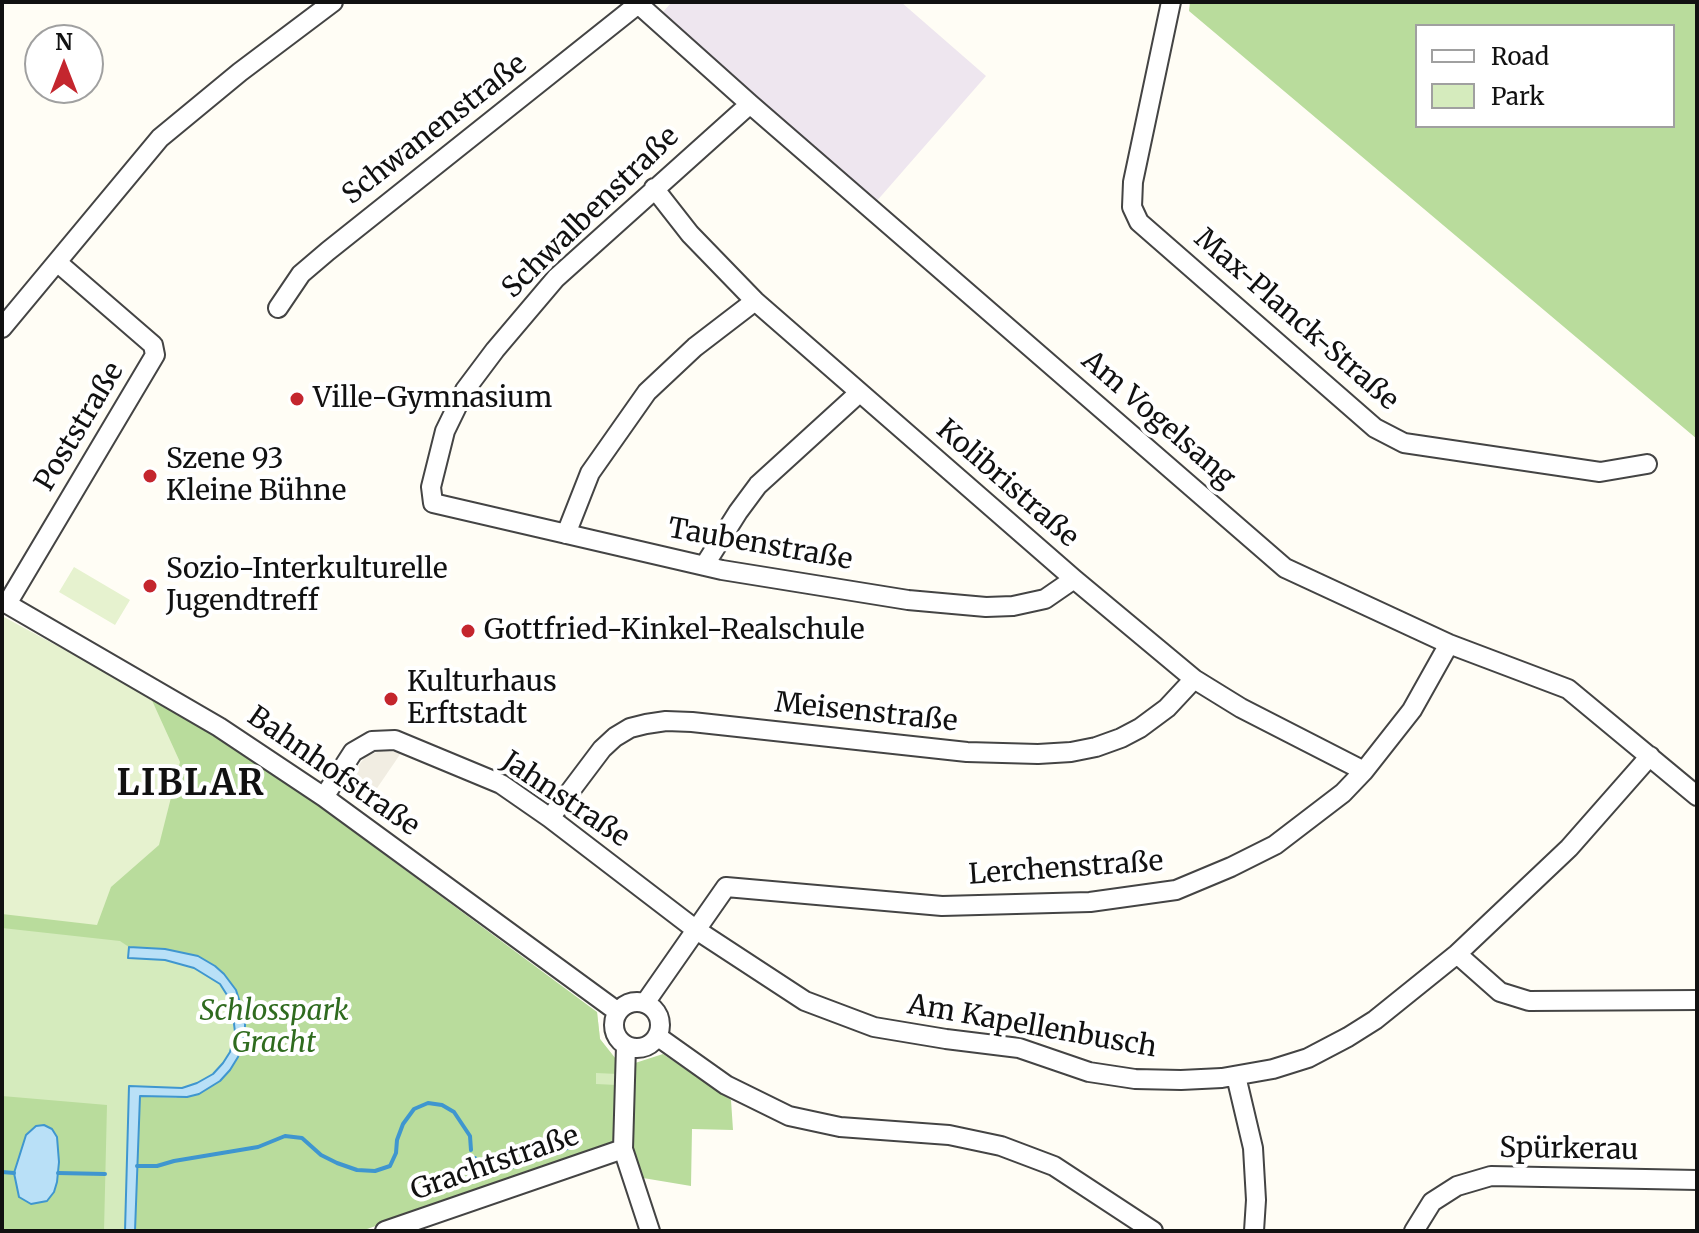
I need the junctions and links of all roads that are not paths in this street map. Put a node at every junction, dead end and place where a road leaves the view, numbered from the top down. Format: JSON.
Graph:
{"nodes":[{"id":1,"x":333,"y":2,"type":"edge"},
{"id":2,"x":1171,"y":2,"type":"edge"},
{"id":3,"x":637,"y":4,"type":"edge"},
{"id":4,"x":750,"y":104,"type":"junction"},
{"id":5,"x":654,"y":188,"type":"junction"},
{"id":6,"x":57,"y":262,"type":"junction"},
{"id":7,"x":755,"y":301,"type":"junction"},
{"id":8,"x":278,"y":308,"type":"dead end"},
{"id":9,"x":2,"y":328,"type":"edge"},
{"id":10,"x":859,"y":393,"type":"junction"},
{"id":11,"x":1647,"y":464,"type":"dead end"},
{"id":12,"x":433,"y":503,"type":"joint"},
{"id":13,"x":566,"y":534,"type":"junction"},
{"id":14,"x":704,"y":566,"type":"junction"},
{"id":15,"x":1074,"y":579,"type":"junction"},
{"id":16,"x":4,"y":602,"type":"edge"},
{"id":17,"x":1449,"y":644,"type":"junction"},
{"id":18,"x":1194,"y":679,"type":"junction"},
{"id":19,"x":1650,"y":756,"type":"junction"},
{"id":20,"x":1364,"y":771,"type":"junction"},
{"id":21,"x":1697,"y":796,"type":"edge"},
{"id":22,"x":324,"y":797,"type":"junction"},
{"id":23,"x":550,"y":818,"type":"junction"},
{"id":24,"x":695,"y":929,"type":"junction"},
{"id":25,"x":1457,"y":954,"type":"junction"},
{"id":26,"x":1697,"y":1000,"type":"edge"},
{"id":27,"x":645,"y":1003,"type":"junction"},
{"id":28,"x":618,"y":1012,"type":"junction"},
{"id":29,"x":657,"y":1036,"type":"junction"},
{"id":30,"x":626,"y":1046,"type":"junction"},
{"id":31,"x":1236,"y":1076,"type":"junction"},
{"id":32,"x":623,"y":1149,"type":"junction"},
{"id":33,"x":1697,"y":1180,"type":"edge"},
{"id":34,"x":385,"y":1231,"type":"edge"},
{"id":35,"x":650,"y":1231,"type":"edge"},
{"id":36,"x":1153,"y":1231,"type":"edge"},
{"id":37,"x":1254,"y":1231,"type":"edge"},
{"id":38,"x":1414,"y":1231,"type":"edge"}],
"edges":[{"from":1,"to":6,"type":"street"},
{"from":2,"to":11,"type":"street","name":"Max-Planck-Straße"},
{"from":3,"to":4,"type":"street","name":"Am Vogelsang"},
{"from":3,"to":8,"type":"street","name":"Schwanenstraße"},
{"from":4,"to":5,"type":"street","name":"Schwalbenstraße"},
{"from":4,"to":17,"type":"street","name":"Am Vogelsang"},
{"from":5,"to":7,"type":"street","name":"Kolibristraße"},
{"from":5,"to":12,"type":"street","name":"Schwalbenstraße"},
{"from":6,"to":9,"type":"street"},
{"from":6,"to":16,"type":"street","name":"Poststraße"},
{"from":7,"to":10,"type":"street","name":"Kolibristraße"},
{"from":7,"to":13,"type":"street"},
{"from":10,"to":14,"type":"street"},
{"from":10,"to":15,"type":"street","name":"Kolibristraße"},
{"from":12,"to":13,"type":"street","name":"Taubenstraße"},
{"from":13,"to":14,"type":"street","name":"Taubenstraße"},
{"from":14,"to":15,"type":"street","name":"Taubenstraße"},
{"from":15,"to":18,"type":"street","name":"Kolibristraße"},
{"from":16,"to":22,"type":"street","name":"Bahnhofstraße"},
{"from":17,"to":19,"type":"street","name":"Am Vogelsang"},
{"from":17,"to":20,"type":"street","name":"Lerchenstraße"},
{"from":18,"to":20,"type":"street","name":"Kolibristraße"},
{"from":18,"to":23,"type":"street","name":"Meisenstraße"},
{"from":19,"to":21,"type":"street","name":"Am Vogelsang"},
{"from":19,"to":25,"type":"street","name":"Am Kapellenbusch"},
{"from":20,"to":24,"type":"street","name":"Lerchenstraße"},
{"from":22,"to":23,"type":"street","name":"Jahnstraße"},
{"from":22,"to":28,"type":"street","name":"Bahnhofstraße"},
{"from":23,"to":24,"type":"street","name":"Jahnstraße"},
{"from":24,"to":27,"type":"street","name":"Lerchenstraße"},
{"from":24,"to":31,"type":"street","name":"Am Kapellenbusch"},
{"from":25,"to":26,"type":"street"},
{"from":25,"to":31,"type":"street","name":"Am Kapellenbusch"},
{"from":27,"to":28,"type":"street"},
{"from":27,"to":29,"type":"street"},
{"from":28,"to":30,"type":"street"},
{"from":29,"to":30,"type":"street"},
{"from":29,"to":36,"type":"street"},
{"from":30,"to":32,"type":"street"},
{"from":31,"to":37,"type":"street"},
{"from":32,"to":34,"type":"street","name":"Grachtstraße"},
{"from":32,"to":35,"type":"street"},
{"from":33,"to":38,"type":"street","name":"Spürkerau"}]}
